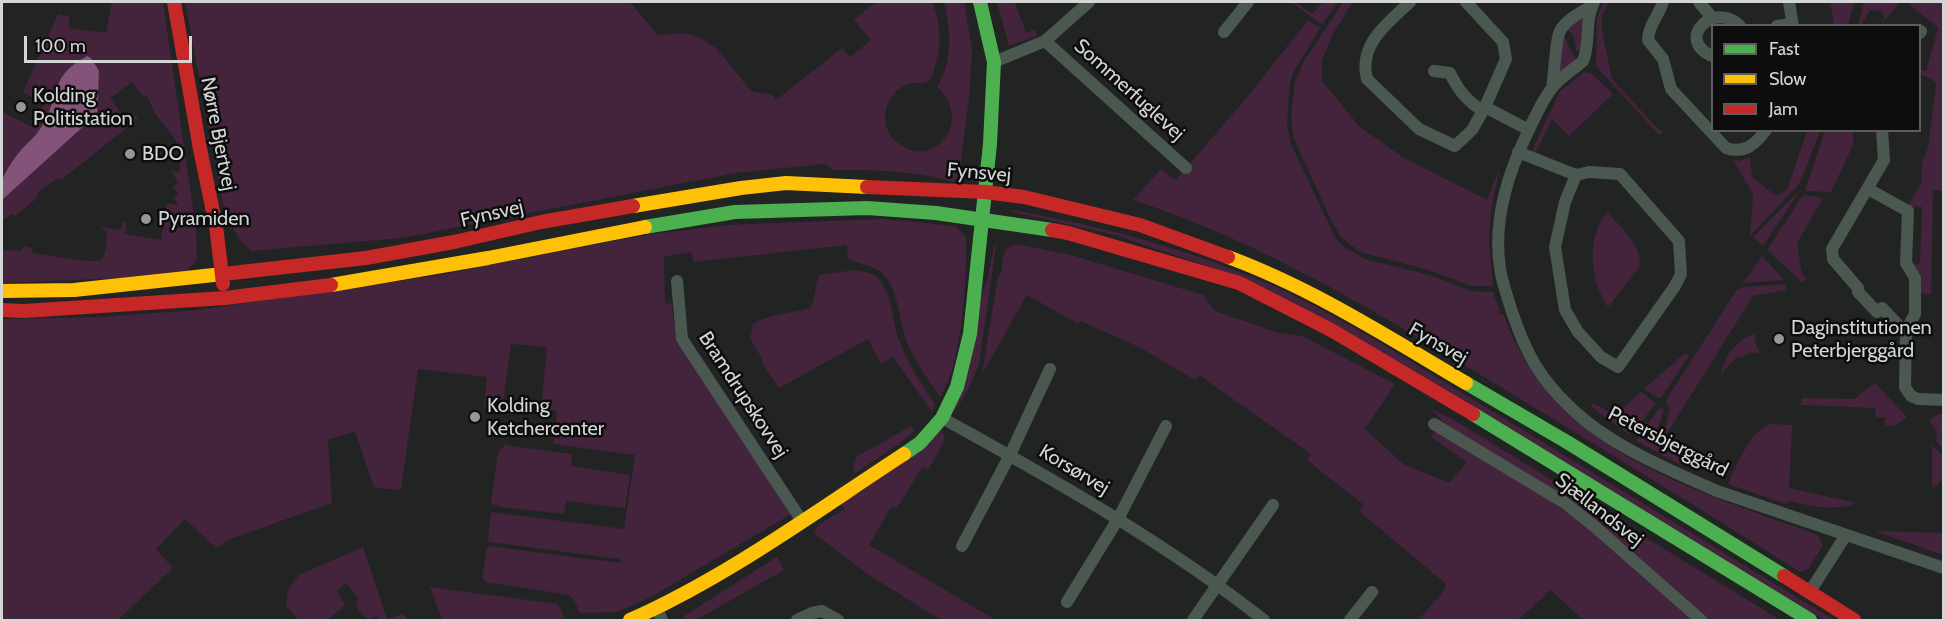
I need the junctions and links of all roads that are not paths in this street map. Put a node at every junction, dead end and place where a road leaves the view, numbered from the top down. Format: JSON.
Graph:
{"nodes":[{"id":1,"x":174,"y":2,"type":"edge"},
{"id":2,"x":980,"y":2,"type":"edge"},
{"id":3,"x":1089,"y":2,"type":"edge"},
{"id":4,"x":1248,"y":2,"type":"edge"},
{"id":5,"x":1410,"y":2,"type":"edge"},
{"id":6,"x":1466,"y":2,"type":"edge"},
{"id":7,"x":1663,"y":2,"type":"edge"},
{"id":8,"x":1699,"y":2,"type":"edge"},
{"id":9,"x":1789,"y":2,"type":"edge"},
{"id":10,"x":1593,"y":4,"type":"edge"},
{"id":11,"x":1710,"y":15,"type":"junction"},
{"id":12,"x":1738,"y":24,"type":"edge"},
{"id":13,"x":1793,"y":24,"type":"edge"},
{"id":14,"x":1224,"y":32,"type":"dead end"},
{"id":15,"x":1045,"y":41,"type":"junction"},
{"id":16,"x":1711,"y":56,"type":"edge"},
{"id":17,"x":994,"y":62,"type":"junction"},
{"id":18,"x":1434,"y":71,"type":"dead end"},
{"id":19,"x":1552,"y":87,"type":"junction"},
{"id":20,"x":1484,"y":109,"type":"junction"},
{"id":21,"x":1529,"y":130,"type":"junction"},
{"id":22,"x":1711,"y":132,"type":"edge"},
{"id":23,"x":1711,"y":132,"type":"edge"},
{"id":24,"x":1765,"y":132,"type":"edge"},
{"id":25,"x":1882,"y":132,"type":"edge"},
{"id":26,"x":1518,"y":152,"type":"junction"},
{"id":27,"x":1186,"y":168,"type":"dead end"},
{"id":28,"x":1576,"y":175,"type":"junction"},
{"id":29,"x":1868,"y":189,"type":"junction"},
{"id":30,"x":985,"y":192,"type":"junction"},
{"id":31,"x":983,"y":218,"type":"junction"},
{"id":32,"x":222,"y":274,"type":"junction"},
{"id":33,"x":677,"y":281,"type":"dead end"},
{"id":34,"x":2,"y":291,"type":"edge"},
{"id":35,"x":225,"y":298,"type":"junction"},
{"id":36,"x":2,"y":310,"type":"edge"},
{"id":37,"x":1906,"y":330,"type":"junction"},
{"id":38,"x":1050,"y":369,"type":"dead end"},
{"id":39,"x":1944,"y":400,"type":"edge"},
{"id":40,"x":942,"y":418,"type":"junction"},
{"id":41,"x":1434,"y":424,"type":"dead end"},
{"id":42,"x":1166,"y":426,"type":"dead end"},
{"id":43,"x":1010,"y":455,"type":"junction"},
{"id":44,"x":1273,"y":505,"type":"dead end"},
{"id":45,"x":1118,"y":519,"type":"junction"},
{"id":46,"x":802,"y":521,"type":"junction"},
{"id":47,"x":1846,"y":535,"type":"junction"},
{"id":48,"x":962,"y":546,"type":"dead end"},
{"id":49,"x":1944,"y":568,"type":"edge"},
{"id":50,"x":1218,"y":585,"type":"junction"},
{"id":51,"x":1372,"y":592,"type":"dead end"},
{"id":52,"x":1809,"y":592,"type":"junction"},
{"id":53,"x":1067,"y":602,"type":"dead end"},
{"id":54,"x":659,"y":615,"type":"edge"},
{"id":55,"x":1793,"y":616,"type":"edge"},
{"id":56,"x":630,"y":621,"type":"edge"},
{"id":57,"x":797,"y":621,"type":"edge"},
{"id":58,"x":838,"y":621,"type":"edge"},
{"id":59,"x":1194,"y":621,"type":"edge"},
{"id":60,"x":1264,"y":621,"type":"edge"},
{"id":61,"x":1350,"y":621,"type":"edge"},
{"id":62,"x":1701,"y":621,"type":"edge"},
{"id":63,"x":1810,"y":621,"type":"edge"},
{"id":64,"x":1854,"y":621,"type":"edge"}],
"edges":[{"from":1,"to":32,"type":"main road","name":"Nørre Bjertvej"},
{"from":2,"to":17,"type":"main road"},
{"from":3,"to":15,"type":"street","name":"Sommerfuglevej"},
{"from":4,"to":14,"type":"street"},
{"from":5,"to":20,"type":"street"},
{"from":6,"to":20,"type":"street"},
{"from":7,"to":22,"type":"street"},
{"from":8,"to":11,"type":"street"},
{"from":9,"to":13,"type":"street"},
{"from":10,"to":19,"type":"street","name":"Petersbjerggård"},
{"from":10,"to":19,"type":"street","name":"Petersbjerggård"},
{"from":11,"to":12,"type":"street"},
{"from":11,"to":16,"type":"street"},
{"from":15,"to":17,"type":"street","name":"Sommerfuglevej"},
{"from":15,"to":27,"type":"street","name":"Sommerfuglevej"},
{"from":17,"to":30,"type":"main road"},
{"from":18,"to":20,"type":"street"},
{"from":19,"to":21,"type":"street","name":"Petersbjerggård"},
{"from":20,"to":21,"type":"street"},
{"from":21,"to":26,"type":"street","name":"Petersbjerggård"},
{"from":23,"to":24,"type":"street"},
{"from":25,"to":29,"type":"street"},
{"from":26,"to":28,"type":"street"},
{"from":26,"to":47,"type":"street","name":"Petersbjerggård"},
{"from":28,"to":28,"type":"street"},
{"from":29,"to":37,"type":"street"},
{"from":29,"to":37,"type":"street"},
{"from":30,"to":31,"type":"main road"},
{"from":30,"to":32,"type":"main road","name":"Fynsvej"},
{"from":30,"to":52,"type":"main road","name":"Fynsvej"},
{"from":31,"to":35,"type":"main road","name":"Fynsvej"},
{"from":31,"to":40,"type":"main road"},
{"from":31,"to":55,"type":"main road","name":"Fynsvej"},
{"from":32,"to":34,"type":"main road","name":"Fynsvej"},
{"from":32,"to":35,"type":"main road","name":"Nørre Bjertvej"},
{"from":33,"to":46,"type":"street","name":"Bramdrupskovvej"},
{"from":35,"to":36,"type":"main road","name":"Fynsvej"},
{"from":37,"to":39,"type":"street"},
{"from":38,"to":43,"type":"street","name":"Korsørvej"},
{"from":40,"to":43,"type":"street","name":"Korsørvej"},
{"from":40,"to":46,"type":"main road"},
{"from":41,"to":62,"type":"street","name":"Sjællandsvej"},
{"from":42,"to":45,"type":"street","name":"Korsørvej"},
{"from":43,"to":45,"type":"street","name":"Korsørvej"},
{"from":43,"to":48,"type":"street","name":"Korsørvej"},
{"from":44,"to":50,"type":"street"},
{"from":45,"to":50,"type":"street","name":"Korsørvej"},
{"from":45,"to":53,"type":"street","name":"Korsørvej"},
{"from":46,"to":54,"type":"main road"},
{"from":47,"to":49,"type":"street","name":"Petersbjerggård"},
{"from":47,"to":52,"type":"street"},
{"from":50,"to":59,"type":"street"},
{"from":50,"to":60,"type":"street","name":"Korsørvej"},
{"from":51,"to":61,"type":"street"},
{"from":52,"to":64,"type":"main road","name":"Fynsvej"},
{"from":54,"to":56,"type":"main road"},
{"from":55,"to":63,"type":"main road","name":"Fynsvej"},
{"from":57,"to":58,"type":"street"}]}
